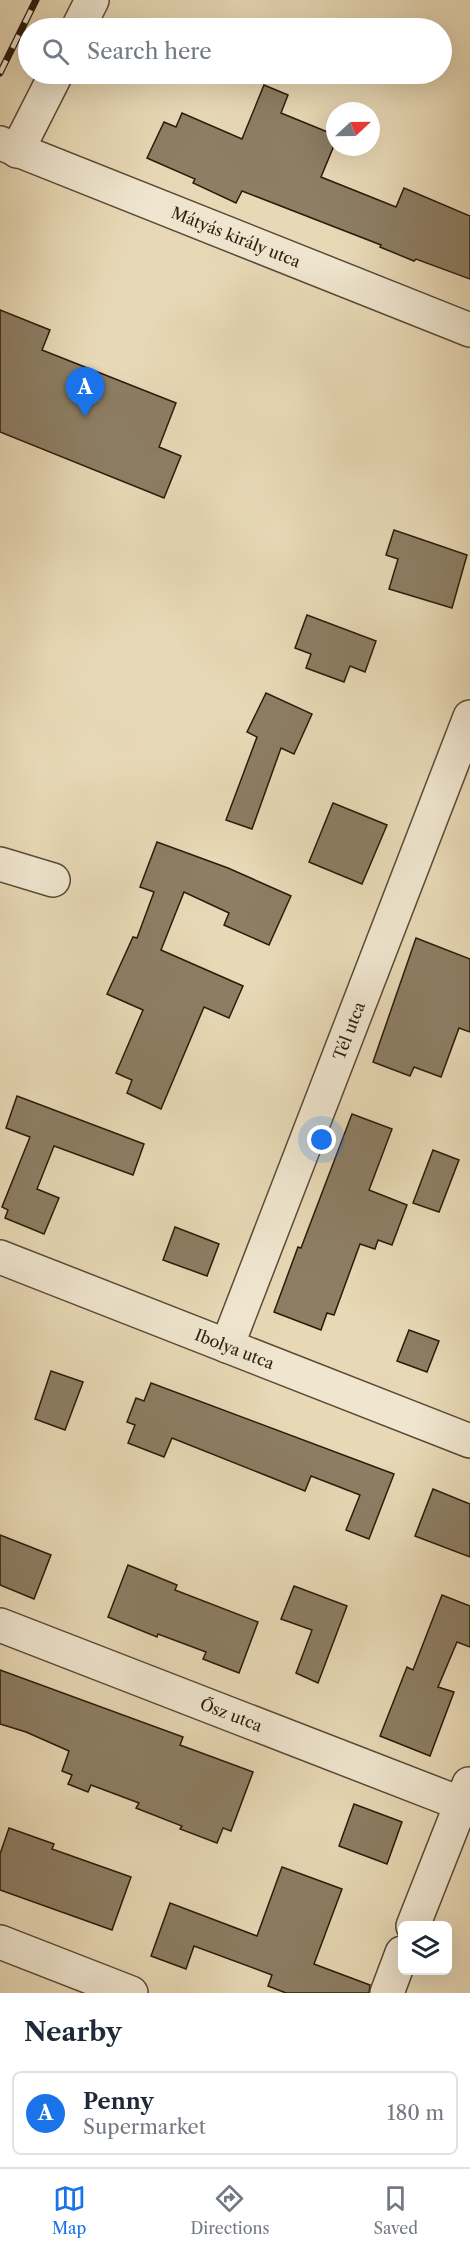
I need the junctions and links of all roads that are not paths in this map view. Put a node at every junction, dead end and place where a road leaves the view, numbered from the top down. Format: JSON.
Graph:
{"nodes":[{"id":1,"x":92,"y":0,"type":"edge"},
{"id":2,"x":83,"y":18,"type":"edge"},
{"id":3,"x":50,"y":84,"type":"edge"},
{"id":4,"x":9,"y":147,"type":"edge"},
{"id":5,"x":470,"y":330,"type":"edge"},
{"id":6,"x":470,"y":717,"type":"edge"},
{"id":7,"x":0,"y":864,"type":"edge"},
{"id":8,"x":53,"y":880,"type":"dead end"},
{"id":9,"x":0,"y":1257,"type":"edge"},
{"id":10,"x":227,"y":1346,"type":"junction"},
{"id":11,"x":470,"y":1441,"type":"edge"},
{"id":12,"x":0,"y":1625,"type":"edge"},
{"id":13,"x":466,"y":1793,"type":"edge"},
{"id":14,"x":415,"y":1921,"type":"edge"},
{"id":15,"x":0,"y":1942,"type":"edge"},
{"id":16,"x":398,"y":1964,"type":"edge"},
{"id":17,"x":131,"y":1993,"type":"edge"},
{"id":18,"x":387,"y":1993,"type":"edge"}],
"edges":[{"from":1,"to":2,"type":"street"},
{"from":3,"to":4,"type":"street"},
{"from":4,"to":5,"type":"street","name":"Mátyás király utca"},
{"from":6,"to":10,"type":"street","name":"Tél utca"},
{"from":7,"to":8,"type":"street"},
{"from":9,"to":10,"type":"street","name":"Ibolya utca"},
{"from":10,"to":11,"type":"street","name":"Ibolya utca"},
{"from":12,"to":13,"type":"street","name":"Ősz utca"},
{"from":13,"to":14,"type":"street"},
{"from":15,"to":17,"type":"street"},
{"from":16,"to":18,"type":"street"}]}
